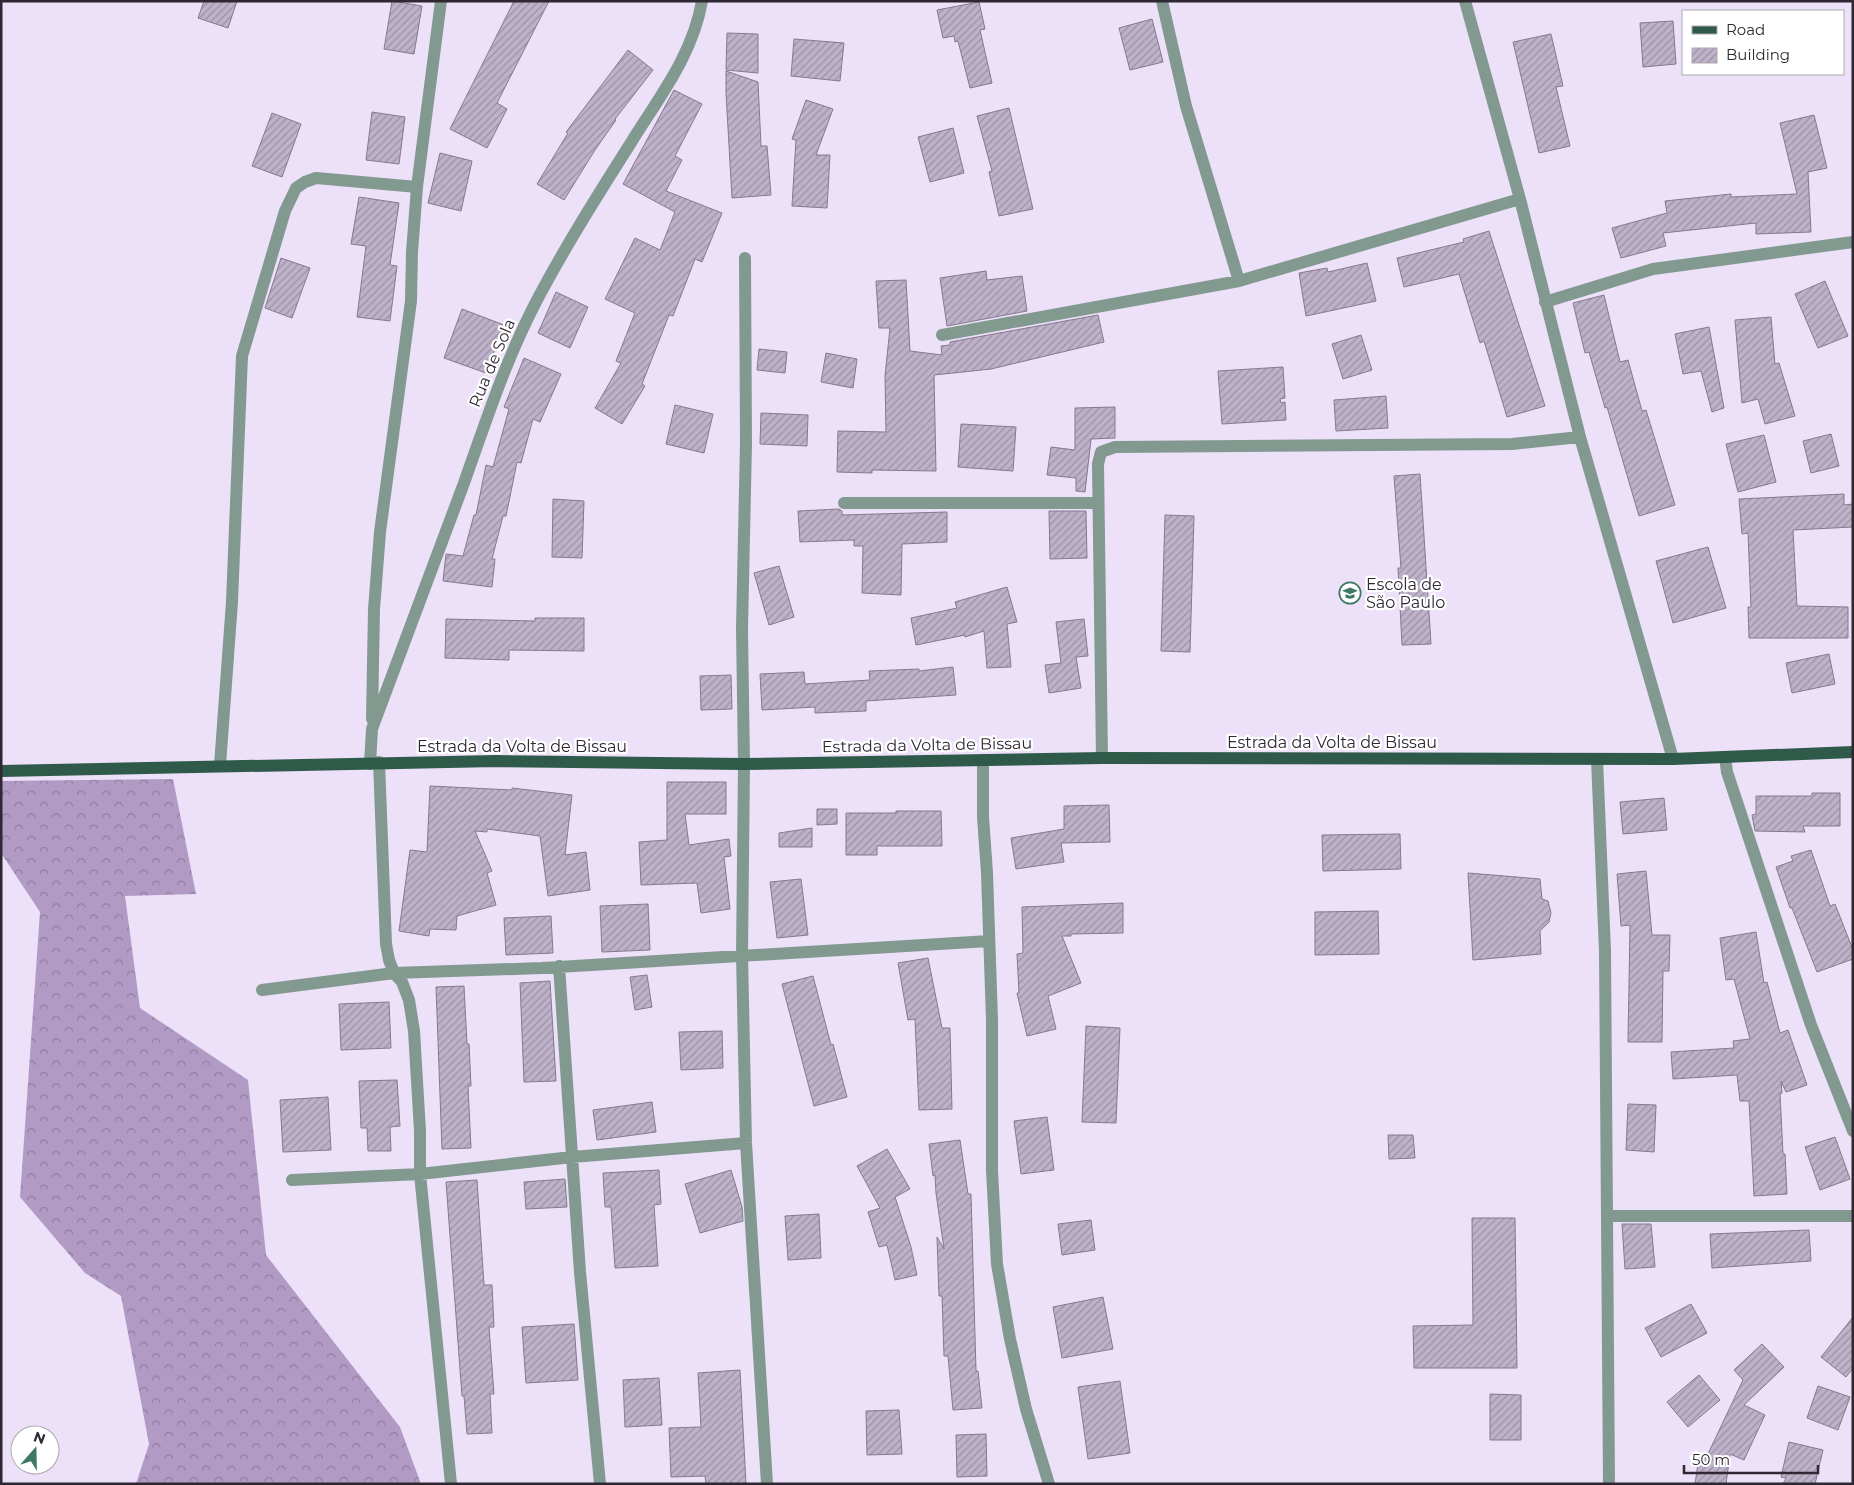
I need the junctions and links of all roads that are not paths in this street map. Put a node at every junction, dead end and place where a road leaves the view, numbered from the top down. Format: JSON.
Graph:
{"nodes":[{"id":1,"x":441,"y":1,"type":"edge"},
{"id":2,"x":702,"y":1,"type":"edge"},
{"id":3,"x":1162,"y":1,"type":"edge"},
{"id":4,"x":1465,"y":1,"type":"edge"},
{"id":5,"x":417,"y":187,"type":"junction"},
{"id":6,"x":1520,"y":199,"type":"junction"},
{"id":7,"x":1853,"y":242,"type":"edge"},
{"id":8,"x":745,"y":258,"type":"dead end"},
{"id":9,"x":1239,"y":281,"type":"junction"},
{"id":10,"x":1545,"y":302,"type":"junction"},
{"id":11,"x":942,"y":335,"type":"dead end"},
{"id":12,"x":1580,"y":437,"type":"junction"},
{"id":13,"x":844,"y":502,"type":"dead end"},
{"id":14,"x":1098,"y":503,"type":"junction"},
{"id":15,"x":372,"y":729,"type":"junction"},
{"id":16,"x":1853,"y":752,"type":"edge"},
{"id":17,"x":1725,"y":757,"type":"junction"},
{"id":18,"x":1102,"y":758,"type":"junction"},
{"id":19,"x":1672,"y":759,"type":"junction"},
{"id":20,"x":983,"y":760,"type":"junction"},
{"id":21,"x":1597,"y":760,"type":"junction"},
{"id":22,"x":374,"y":763,"type":"junction"},
{"id":23,"x":744,"y":764,"type":"junction"},
{"id":24,"x":220,"y":765,"type":"junction"},
{"id":25,"x":1,"y":771,"type":"edge"},
{"id":26,"x":989,"y":941,"type":"junction"},
{"id":27,"x":742,"y":955,"type":"junction"},
{"id":28,"x":559,"y":966,"type":"junction"},
{"id":29,"x":394,"y":973,"type":"junction"},
{"id":30,"x":262,"y":990,"type":"dead end"},
{"id":31,"x":1853,"y":1131,"type":"edge"},
{"id":32,"x":746,"y":1143,"type":"junction"},
{"id":33,"x":572,"y":1157,"type":"junction"},
{"id":34,"x":420,"y":1174,"type":"junction"},
{"id":35,"x":292,"y":1180,"type":"dead end"},
{"id":36,"x":1607,"y":1216,"type":"junction"},
{"id":37,"x":1853,"y":1216,"type":"edge"},
{"id":38,"x":451,"y":1484,"type":"edge"},
{"id":39,"x":600,"y":1484,"type":"edge"},
{"id":40,"x":767,"y":1484,"type":"edge"},
{"id":41,"x":1048,"y":1484,"type":"edge"},
{"id":42,"x":1609,"y":1484,"type":"edge"}],
"edges":[{"from":1,"to":5,"type":"street"},
{"from":2,"to":15,"type":"street","name":"Rua de Sola"},
{"from":3,"to":9,"type":"street"},
{"from":4,"to":6,"type":"street"},
{"from":5,"to":15,"type":"street"},
{"from":5,"to":24,"type":"street"},
{"from":6,"to":9,"type":"street"},
{"from":6,"to":10,"type":"street"},
{"from":7,"to":10,"type":"street"},
{"from":8,"to":23,"type":"street"},
{"from":9,"to":11,"type":"street"},
{"from":10,"to":12,"type":"street"},
{"from":12,"to":14,"type":"street"},
{"from":12,"to":19,"type":"street"},
{"from":13,"to":14,"type":"street"},
{"from":14,"to":18,"type":"street"},
{"from":15,"to":22,"type":"street","name":"Rua de Sola"},
{"from":16,"to":17,"type":"main road","name":"Estrada da Volta de Bissau"},
{"from":17,"to":19,"type":"main road","name":"Estrada da Volta de Bissau"},
{"from":17,"to":31,"type":"street"},
{"from":18,"to":20,"type":"main road","name":"Estrada da Volta de Bissau"},
{"from":18,"to":21,"type":"main road","name":"Estrada da Volta de Bissau"},
{"from":19,"to":21,"type":"main road","name":"Estrada da Volta de Bissau"},
{"from":20,"to":23,"type":"main road","name":"Estrada da Volta de Bissau"},
{"from":20,"to":26,"type":"street"},
{"from":21,"to":36,"type":"street"},
{"from":22,"to":23,"type":"main road","name":"Estrada da Volta de Bissau"},
{"from":22,"to":24,"type":"main road","name":"Estrada da Volta de Bissau"},
{"from":22,"to":29,"type":"street","name":"Rua de Sola"},
{"from":23,"to":27,"type":"street"},
{"from":24,"to":25,"type":"main road","name":"Estrada da Volta de Bissau"},
{"from":26,"to":27,"type":"street"},
{"from":26,"to":41,"type":"street"},
{"from":27,"to":28,"type":"street"},
{"from":27,"to":32,"type":"street"},
{"from":28,"to":29,"type":"street"},
{"from":28,"to":33,"type":"street"},
{"from":29,"to":30,"type":"street"},
{"from":29,"to":34,"type":"street","name":"Rua de Sola"},
{"from":32,"to":33,"type":"street"},
{"from":32,"to":40,"type":"street"},
{"from":33,"to":34,"type":"street"},
{"from":33,"to":39,"type":"street"},
{"from":34,"to":35,"type":"street"},
{"from":34,"to":38,"type":"street","name":"Rua de Sola"},
{"from":36,"to":37,"type":"street"},
{"from":36,"to":42,"type":"street"}]}
